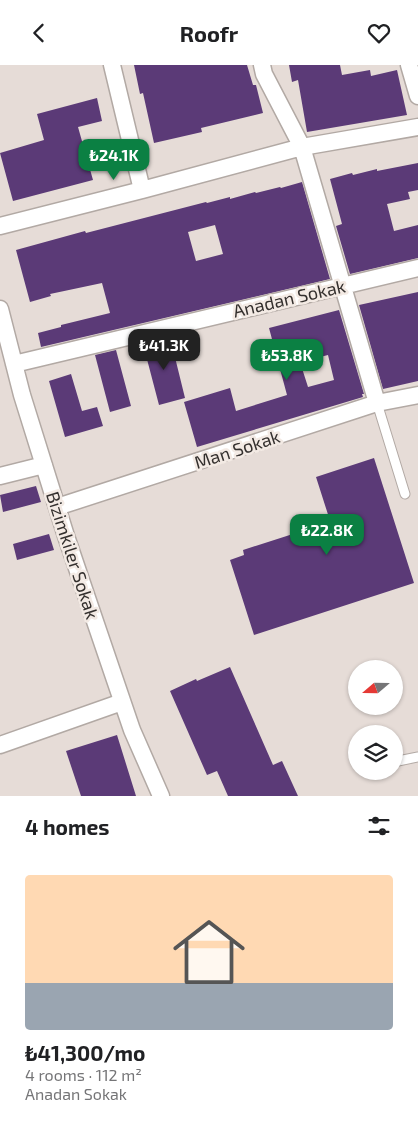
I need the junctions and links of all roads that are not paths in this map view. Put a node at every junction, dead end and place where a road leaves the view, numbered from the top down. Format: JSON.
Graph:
{"nodes":[{"id":1,"x":112,"y":65,"type":"edge"},
{"id":2,"x":262,"y":65,"type":"edge"},
{"id":3,"x":408,"y":65,"type":"edge"},
{"id":4,"x":418,"y":96,"type":"edge"},
{"id":5,"x":418,"y":127,"type":"edge"},
{"id":6,"x":302,"y":147,"type":"junction"},
{"id":7,"x":142,"y":190,"type":"junction"},
{"id":8,"x":0,"y":226,"type":"edge"},
{"id":9,"x":418,"y":268,"type":"edge"},
{"id":10,"x":343,"y":285,"type":"junction"},
{"id":11,"x":0,"y":309,"type":"edge"},
{"id":12,"x":14,"y":364,"type":"junction"},
{"id":13,"x":418,"y":395,"type":"edge"},
{"id":14,"x":377,"y":403,"type":"junction"},
{"id":15,"x":44,"y":465,"type":"junction"},
{"id":16,"x":0,"y":476,"type":"edge"},
{"id":17,"x":405,"y":494,"type":"dead end"},
{"id":18,"x":57,"y":507,"type":"junction"},
{"id":19,"x":122,"y":702,"type":"junction"},
{"id":20,"x":0,"y":745,"type":"edge"},
{"id":21,"x":418,"y":757,"type":"edge"},
{"id":22,"x":403,"y":760,"type":"edge"},
{"id":23,"x":161,"y":796,"type":"edge"}],
"edges":[{"from":1,"to":7,"type":"street"},
{"from":2,"to":6,"type":"street"},
{"from":3,"to":4,"type":"street"},
{"from":5,"to":6,"type":"street"},
{"from":6,"to":7,"type":"street"},
{"from":6,"to":10,"type":"street"},
{"from":7,"to":8,"type":"street"},
{"from":9,"to":10,"type":"street","name":"Anadan Sokak"},
{"from":10,"to":12,"type":"street","name":"Anadan Sokak"},
{"from":10,"to":14,"type":"street"},
{"from":11,"to":12,"type":"street","name":"Bizimkiler Sokak"},
{"from":12,"to":15,"type":"street","name":"Bizimkiler Sokak"},
{"from":13,"to":14,"type":"street","name":"Man Sokak"},
{"from":14,"to":17,"type":"lane"},
{"from":14,"to":18,"type":"street","name":"Man Sokak"},
{"from":15,"to":16,"type":"street"},
{"from":15,"to":18,"type":"street","name":"Bizimkiler Sokak"},
{"from":18,"to":19,"type":"street","name":"Bizimkiler Sokak"},
{"from":19,"to":20,"type":"street"},
{"from":19,"to":23,"type":"street","name":"Bizimkiler Sokak"},
{"from":21,"to":22,"type":"lane"}]}
